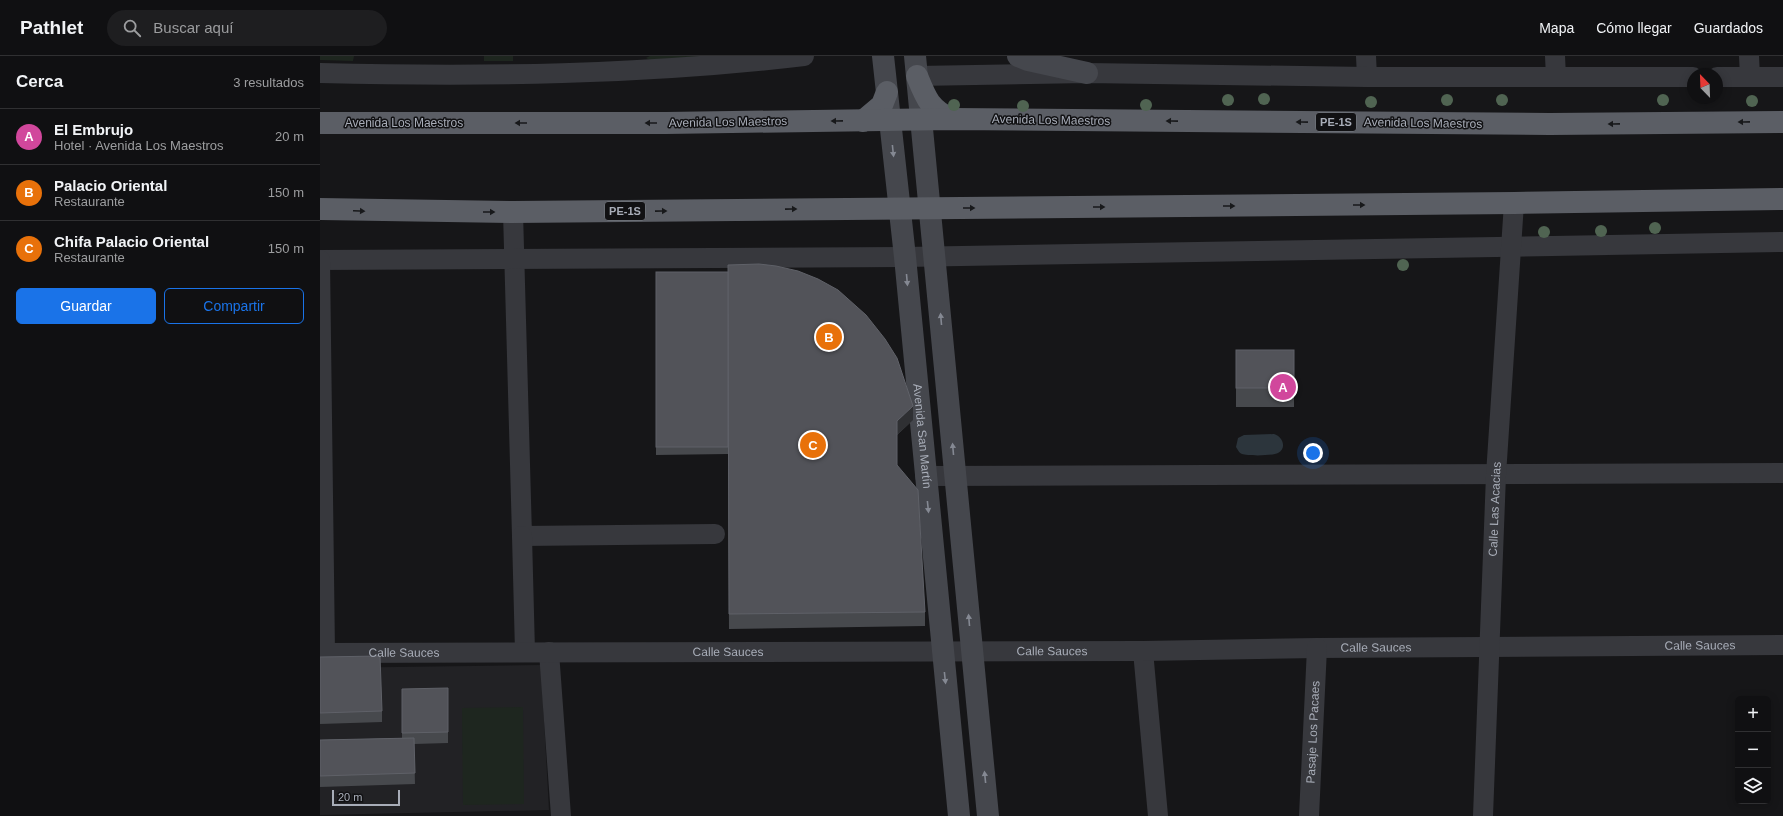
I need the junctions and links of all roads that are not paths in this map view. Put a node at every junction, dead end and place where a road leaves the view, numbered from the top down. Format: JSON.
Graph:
{"nodes":[{"id":1,"x":804,"y":56,"type":"edge"},
{"id":2,"x":883,"y":56,"type":"edge"},
{"id":3,"x":1018,"y":56,"type":"edge"},
{"id":4,"x":1366,"y":56,"type":"edge"},
{"id":5,"x":1555,"y":56,"type":"edge"},
{"id":6,"x":1749,"y":56,"type":"edge"},
{"id":7,"x":916,"y":66,"type":"edge"},
{"id":8,"x":320,"y":73,"type":"edge"},
{"id":9,"x":1087,"y":73,"type":"junction"},
{"id":10,"x":1367,"y":77,"type":"junction"},
{"id":11,"x":1556,"y":77,"type":"junction"},
{"id":12,"x":1687,"y":77,"type":"edge"},
{"id":13,"x":1723,"y":77,"type":"edge"},
{"id":14,"x":1750,"y":77,"type":"junction"},
{"id":15,"x":1783,"y":77,"type":"edge"},
{"id":16,"x":887,"y":92,"type":"junction"},
{"id":17,"x":921,"y":119,"type":"junction"},
{"id":18,"x":951,"y":119,"type":"junction"},
{"id":19,"x":863,"y":120,"type":"junction"},
{"id":20,"x":890,"y":120,"type":"junction"},
{"id":21,"x":1783,"y":122,"type":"edge"},
{"id":22,"x":320,"y":123,"type":"edge"},
{"id":23,"x":1783,"y":199,"type":"edge"},
{"id":24,"x":1514,"y":203,"type":"junction"},
{"id":25,"x":899,"y":208,"type":"junction"},
{"id":26,"x":930,"y":208,"type":"junction"},
{"id":27,"x":320,"y":210,"type":"edge"},
{"id":28,"x":513,"y":212,"type":"junction"},
{"id":29,"x":1783,"y":242,"type":"edge"},
{"id":30,"x":1510,"y":246,"type":"junction"},
{"id":31,"x":936,"y":256,"type":"junction"},
{"id":32,"x":905,"y":257,"type":"junction"},
{"id":33,"x":514,"y":259,"type":"junction"},
{"id":34,"x":320,"y":260,"type":"edge"},
{"id":35,"x":1783,"y":473,"type":"edge"},
{"id":36,"x":1496,"y":475,"type":"junction"},
{"id":37,"x":925,"y":476,"type":"junction"},
{"id":38,"x":955,"y":476,"type":"junction"},
{"id":39,"x":715,"y":534,"type":"dead end"},
{"id":40,"x":522,"y":536,"type":"junction"},
{"id":41,"x":1783,"y":645,"type":"edge"},
{"id":42,"x":1488,"y":646,"type":"junction"},
{"id":43,"x":1317,"y":648,"type":"junction"},
{"id":44,"x":943,"y":650,"type":"junction"},
{"id":45,"x":972,"y":650,"type":"junction"},
{"id":46,"x":1143,"y":651,"type":"junction"},
{"id":47,"x":525,"y":652,"type":"junction"},
{"id":48,"x":549,"y":652,"type":"junction"},
{"id":49,"x":322,"y":653,"type":"edge"},
{"id":50,"x":561,"y":816,"type":"edge"},
{"id":51,"x":959,"y":816,"type":"edge"},
{"id":52,"x":988,"y":816,"type":"edge"},
{"id":53,"x":1158,"y":816,"type":"edge"},
{"id":54,"x":1309,"y":816,"type":"edge"},
{"id":55,"x":1483,"y":816,"type":"edge"}],
"edges":[{"from":1,"to":8,"type":"street"},
{"from":2,"to":16,"type":"main road","name":"Avenida San Martín"},
{"from":3,"to":9,"type":"main road"},
{"from":4,"to":10,"type":"street"},
{"from":5,"to":11,"type":"street"},
{"from":6,"to":14,"type":"street"},
{"from":7,"to":9,"type":"street"},
{"from":7,"to":17,"type":"main road"},
{"from":7,"to":18,"type":"highway"},
{"from":9,"to":10,"type":"street"},
{"from":10,"to":11,"type":"street"},
{"from":11,"to":12,"type":"street"},
{"from":13,"to":14,"type":"street"},
{"from":14,"to":15,"type":"street"},
{"from":16,"to":19,"type":"highway"},
{"from":16,"to":20,"type":"main road","name":"Avenida San Martín"},
{"from":17,"to":18,"type":"highway","name":"Avenida Los Maestros","number":"PE-1S"},
{"from":17,"to":20,"type":"highway","name":"Avenida Los Maestros","number":"PE-1S"},
{"from":17,"to":26,"type":"main road"},
{"from":21,"to":18,"type":"highway","name":"Avenida Los Maestros","number":"PE-1S","one_way":true},
{"from":19,"to":20,"type":"highway","name":"Avenida Los Maestros","number":"PE-1S"},
{"from":19,"to":22,"type":"highway","name":"Avenida Los Maestros","number":"PE-1S","one_way":true},
{"from":20,"to":25,"type":"main road","name":"Avenida San Martín","one_way":true},
{"from":23,"to":24,"type":"highway","number":"PE-1S"},
{"from":26,"to":24,"type":"highway","number":"PE-1S","one_way":true},
{"from":24,"to":30,"type":"street","name":"Calle Las Acacias"},
{"from":25,"to":26,"type":"highway","number":"PE-1S"},
{"from":28,"to":25,"type":"highway","number":"PE-1S","one_way":true},
{"from":25,"to":32,"type":"main road","name":"Avenida San Martín"},
{"from":26,"to":31,"type":"main road"},
{"from":27,"to":28,"type":"highway","number":"PE-1S","one_way":true},
{"from":28,"to":33,"type":"street"},
{"from":29,"to":30,"type":"street"},
{"from":30,"to":31,"type":"street"},
{"from":30,"to":36,"type":"street","name":"Calle Las Acacias"},
{"from":31,"to":32,"type":"street"},
{"from":38,"to":31,"type":"main road","one_way":true},
{"from":32,"to":33,"type":"street"},
{"from":32,"to":37,"type":"main road","name":"Avenida San Martín","one_way":true},
{"from":33,"to":34,"type":"street"},
{"from":33,"to":40,"type":"street"},
{"from":34,"to":49,"type":"street"},
{"from":35,"to":36,"type":"street"},
{"from":36,"to":38,"type":"street"},
{"from":36,"to":42,"type":"street","name":"Calle Las Acacias"},
{"from":37,"to":38,"type":"street"},
{"from":37,"to":44,"type":"main road","name":"Avenida San Martín","one_way":true},
{"from":45,"to":38,"type":"main road","one_way":true},
{"from":39,"to":40,"type":"street"},
{"from":40,"to":47,"type":"street"},
{"from":41,"to":42,"type":"street","name":"Calle Sauces"},
{"from":42,"to":43,"type":"street","name":"Calle Sauces"},
{"from":42,"to":55,"type":"street","name":"Calle Las Acacias"},
{"from":43,"to":46,"type":"street","name":"Calle Sauces"},
{"from":43,"to":54,"type":"street","name":"Pasaje Los Pacaes"},
{"from":44,"to":45,"type":"street","name":"Calle Sauces"},
{"from":44,"to":48,"type":"street","name":"Calle Sauces"},
{"from":44,"to":51,"type":"main road","name":"Avenida San Martín","one_way":true},
{"from":45,"to":46,"type":"street","name":"Calle Sauces"},
{"from":52,"to":45,"type":"main road","one_way":true},
{"from":46,"to":53,"type":"street"},
{"from":47,"to":48,"type":"street","name":"Calle Sauces"},
{"from":47,"to":49,"type":"street","name":"Calle Sauces"},
{"from":48,"to":50,"type":"street"}]}
